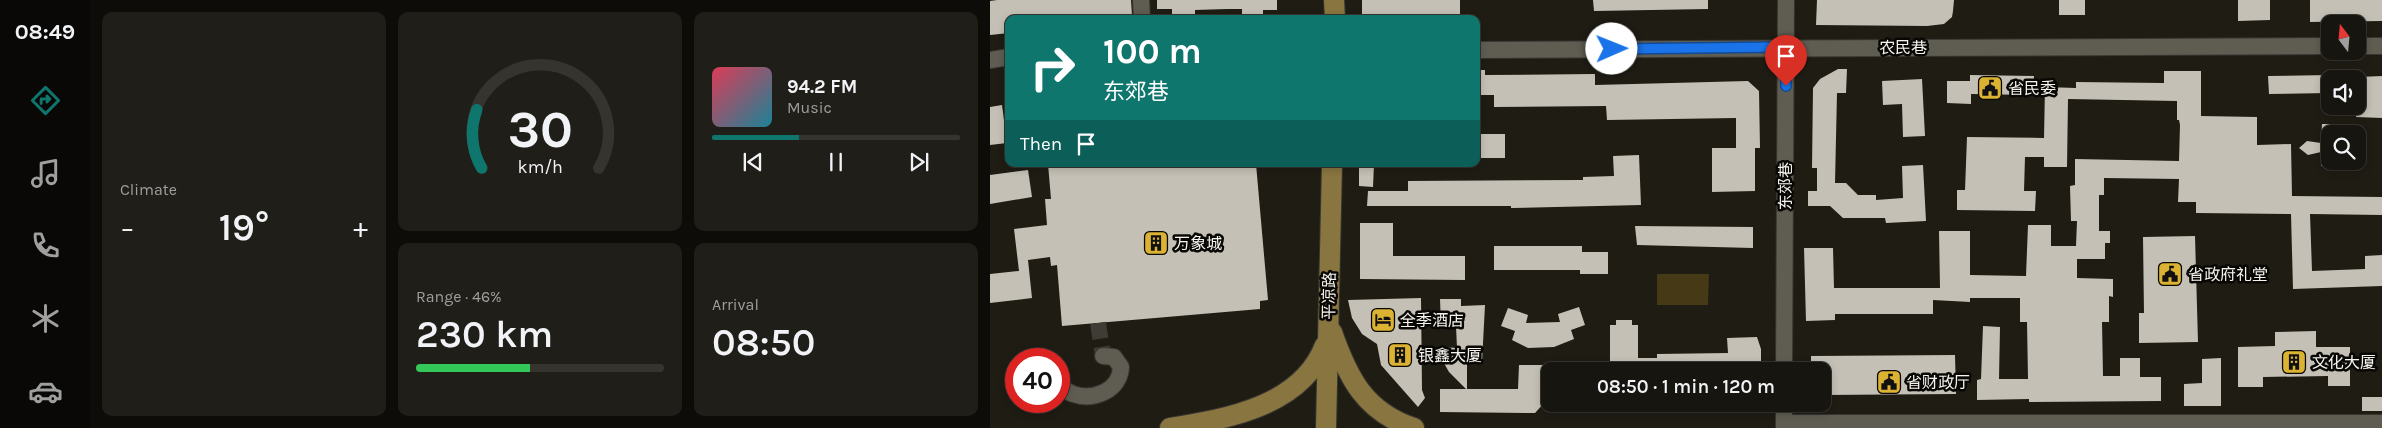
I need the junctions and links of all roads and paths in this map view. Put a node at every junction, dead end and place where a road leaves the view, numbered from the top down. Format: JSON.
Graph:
{"nodes":[{"id":1,"x":1141,"y":0,"type":"edge"},
{"id":2,"x":1334,"y":0,"type":"edge"},
{"id":3,"x":1786,"y":0,"type":"edge"},
{"id":4,"x":1142,"y":15,"type":"edge"},
{"id":5,"x":1335,"y":15,"type":"edge"},
{"id":6,"x":2321,"y":46,"type":"edge"},
{"id":7,"x":2366,"y":46,"type":"edge"},
{"id":8,"x":2382,"y":46,"type":"edge"},
{"id":9,"x":1786,"y":47,"type":"junction"},
{"id":10,"x":1480,"y":50,"type":"edge"},
{"id":11,"x":1005,"y":58,"type":"edge"},
{"id":12,"x":990,"y":60,"type":"edge"},
{"id":13,"x":1332,"y":167,"type":"edge"},
{"id":14,"x":1328,"y":321,"type":"junction"},
{"id":15,"x":1103,"y":356,"type":"dead end"},
{"id":16,"x":1784,"y":362,"type":"edge"},
{"id":17,"x":1070,"y":392,"type":"edge"},
{"id":18,"x":1784,"y":412,"type":"edge"},
{"id":19,"x":2382,"y":423,"type":"edge"},
{"id":20,"x":1784,"y":425,"type":"edge"},
{"id":21,"x":1170,"y":428,"type":"edge"},
{"id":22,"x":1326,"y":428,"type":"edge"},
{"id":23,"x":1414,"y":428,"type":"edge"}],
"edges":[{"from":1,"to":4,"type":"street"},
{"from":2,"to":5,"type":"main road"},
{"from":3,"to":9,"type":"street","name":"东郊巷"},
{"from":6,"to":9,"type":"street","name":"农民巷"},
{"from":7,"to":8,"type":"street"},
{"from":9,"to":10,"type":"street","name":"农民巷"},
{"from":9,"to":16,"type":"street","name":"东郊巷"},
{"from":11,"to":12,"type":"street"},
{"from":13,"to":14,"type":"main road","name":"平凉路"},
{"from":14,"to":21,"type":"main road"},
{"from":14,"to":22,"type":"main road","name":"平凉路"},
{"from":14,"to":23,"type":"main road"},
{"from":15,"to":17,"type":"street"},
{"from":18,"to":20,"type":"street"},
{"from":19,"to":20,"type":"street"}]}
